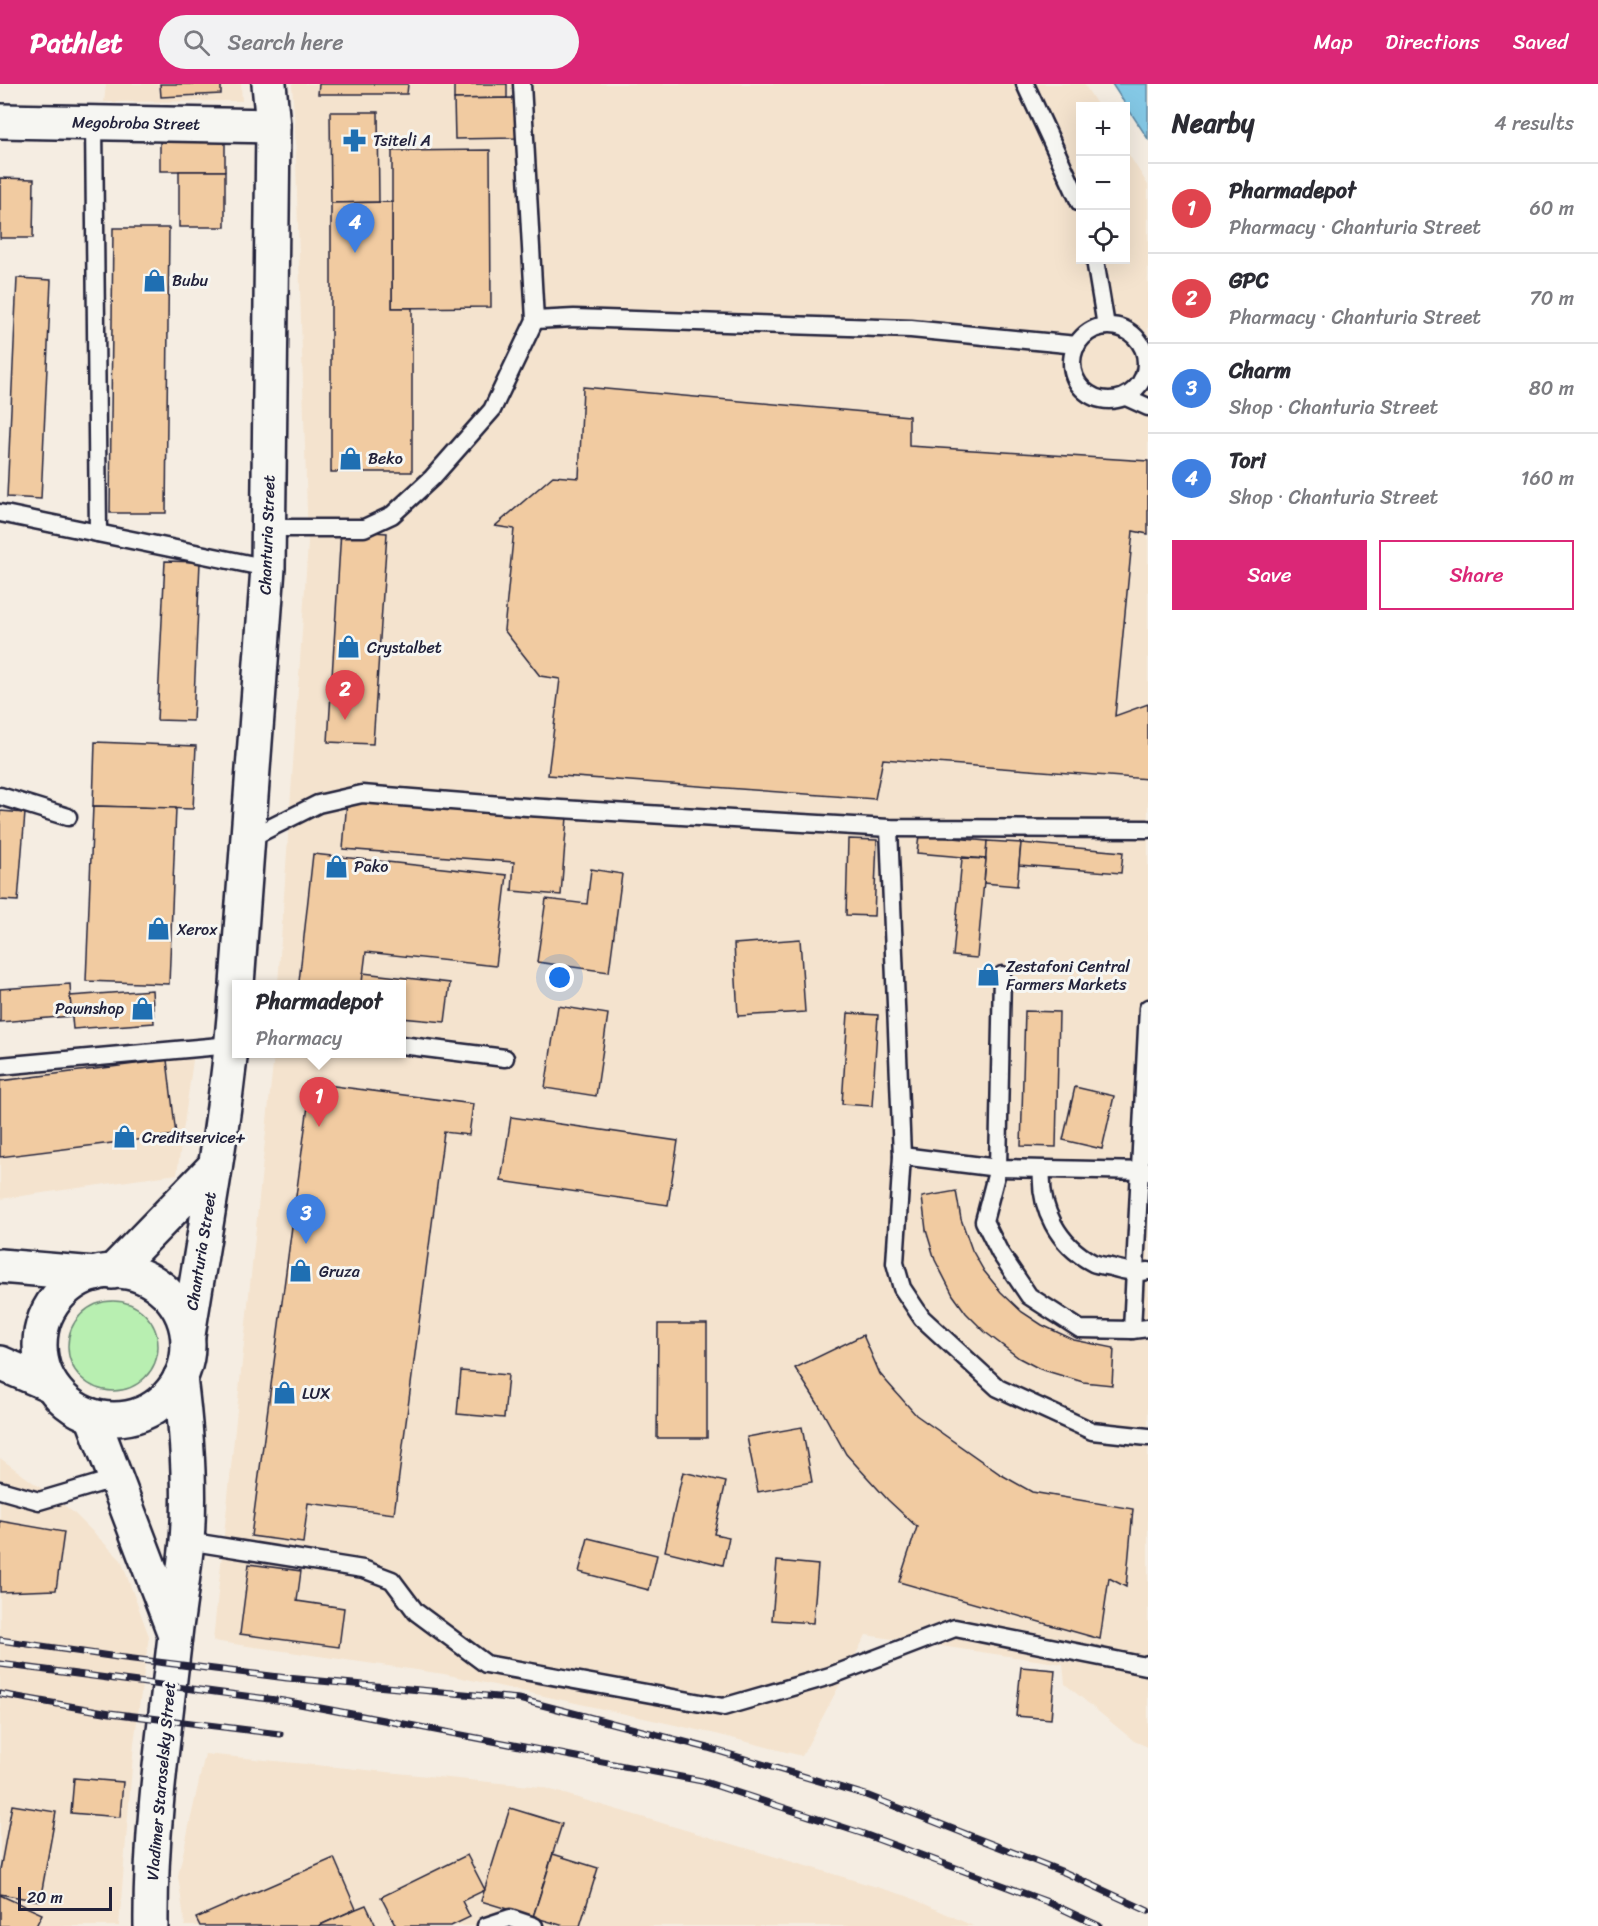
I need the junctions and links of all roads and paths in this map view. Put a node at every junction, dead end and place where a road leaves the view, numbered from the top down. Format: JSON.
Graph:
{"nodes":[{"id":1,"x":269,"y":84,"type":"edge"},
{"id":2,"x":522,"y":84,"type":"edge"},
{"id":3,"x":1025,"y":84,"type":"edge"},
{"id":4,"x":0,"y":121,"type":"edge"},
{"id":5,"x":94,"y":122,"type":"junction"},
{"id":6,"x":273,"y":126,"type":"junction"},
{"id":7,"x":1076,"y":194,"type":"edge"},
{"id":8,"x":1096,"y":264,"type":"edge"},
{"id":9,"x":535,"y":320,"type":"junction"},
{"id":10,"x":1106,"y":326,"type":"junction"},
{"id":11,"x":1131,"y":333,"type":"junction"},
{"id":12,"x":1148,"y":341,"type":"edge"},
{"id":13,"x":1077,"y":345,"type":"junction"},
{"id":14,"x":1126,"y":397,"type":"junction"},
{"id":15,"x":1148,"y":407,"type":"edge"},
{"id":16,"x":0,"y":513,"type":"edge"},
{"id":17,"x":269,"y":528,"type":"junction"},
{"id":18,"x":98,"y":533,"type":"junction"},
{"id":19,"x":268,"y":568,"type":"junction"},
{"id":20,"x":0,"y":796,"type":"edge"},
{"id":21,"x":68,"y":817,"type":"dead end"},
{"id":22,"x":889,"y":828,"type":"junction"},
{"id":23,"x":1148,"y":829,"type":"edge"},
{"id":24,"x":248,"y":839,"type":"junction"},
{"id":25,"x":1002,"y":975,"type":"dead end"},
{"id":26,"x":237,"y":980,"type":"edge"},
{"id":27,"x":1148,"y":1008,"type":"edge"},
{"id":28,"x":232,"y":1022,"type":"edge"},
{"id":29,"x":232,"y":1043,"type":"edge"},
{"id":30,"x":406,"y":1046,"type":"edge"},
{"id":31,"x":505,"y":1058,"type":"dead end"},
{"id":32,"x":0,"y":1066,"type":"edge"},
{"id":33,"x":1146,"y":1085,"type":"edge"},
{"id":34,"x":902,"y":1156,"type":"junction"},
{"id":35,"x":215,"y":1166,"type":"junction"},
{"id":36,"x":998,"y":1168,"type":"junction"},
{"id":37,"x":1042,"y":1170,"type":"junction"},
{"id":38,"x":1144,"y":1171,"type":"edge"},
{"id":39,"x":0,"y":1266,"type":"edge"},
{"id":40,"x":1141,"y":1272,"type":"edge"},
{"id":41,"x":103,"y":1273,"type":"junction"},
{"id":42,"x":1140,"y":1329,"type":"edge"},
{"id":43,"x":188,"y":1335,"type":"junction"},
{"id":44,"x":0,"y":1363,"type":"edge"},
{"id":45,"x":180,"y":1378,"type":"junction"},
{"id":46,"x":51,"y":1385,"type":"junction"},
{"id":47,"x":92,"y":1416,"type":"junction"},
{"id":48,"x":1148,"y":1437,"type":"edge"},
{"id":49,"x":117,"y":1478,"type":"junction"},
{"id":50,"x":0,"y":1490,"type":"edge"},
{"id":51,"x":187,"y":1541,"type":"junction"},
{"id":52,"x":175,"y":1636,"type":"junction"},
{"id":53,"x":1148,"y":1664,"type":"edge"},
{"id":54,"x":151,"y":1926,"type":"edge"},
{"id":55,"x":486,"y":1926,"type":"edge"},
{"id":56,"x":534,"y":1926,"type":"edge"}],
"edges":[{"from":1,"to":6,"type":"street","name":"Chanturia Street"},
{"from":2,"to":9,"type":"lane"},
{"from":3,"to":7,"type":"lane"},
{"from":4,"to":5,"type":"street","name":"Megobroba Street"},
{"from":5,"to":6,"type":"street","name":"Megobroba Street"},
{"from":5,"to":18,"type":"lane"},
{"from":6,"to":17,"type":"street","name":"Chanturia Street"},
{"from":8,"to":10,"type":"lane"},
{"from":9,"to":13,"type":"lane"},
{"from":9,"to":17,"type":"lane"},
{"from":10,"to":11,"type":"lane"},
{"from":10,"to":13,"type":"lane"},
{"from":11,"to":12,"type":"lane"},
{"from":11,"to":14,"type":"lane"},
{"from":13,"to":14,"type":"lane"},
{"from":14,"to":15,"type":"lane"},
{"from":16,"to":18,"type":"lane"},
{"from":17,"to":19,"type":"street","name":"Chanturia Street"},
{"from":18,"to":19,"type":"lane"},
{"from":19,"to":24,"type":"street","name":"Chanturia Street"},
{"from":20,"to":21,"type":"lane"},
{"from":22,"to":23,"type":"lane"},
{"from":22,"to":24,"type":"lane"},
{"from":22,"to":34,"type":"lane"},
{"from":24,"to":26,"type":"street","name":"Chanturia Street"},
{"from":25,"to":36,"type":"lane"},
{"from":27,"to":33,"type":"lane"},
{"from":28,"to":32,"type":"lane"},
{"from":29,"to":35,"type":"street","name":"Chanturia Street"},
{"from":30,"to":31,"type":"lane"},
{"from":33,"to":38,"type":"lane"},
{"from":34,"to":36,"type":"lane"},
{"from":34,"to":48,"type":"lane"},
{"from":35,"to":41,"type":"street","name":"Chanturia Street"},
{"from":35,"to":43,"type":"street","name":"Chanturia Street"},
{"from":36,"to":37,"type":"lane"},
{"from":36,"to":42,"type":"lane"},
{"from":37,"to":38,"type":"lane"},
{"from":37,"to":40,"type":"lane"},
{"from":38,"to":40,"type":"lane"},
{"from":39,"to":41,"type":"street"},
{"from":40,"to":42,"type":"lane"},
{"from":41,"to":43,"type":"street"},
{"from":41,"to":46,"type":"street"},
{"from":43,"to":45,"type":"street"},
{"from":44,"to":46,"type":"street"},
{"from":45,"to":47,"type":"street"},
{"from":45,"to":51,"type":"street","name":"Vladimer Staroselsky Street"},
{"from":46,"to":47,"type":"street"},
{"from":47,"to":49,"type":"street","name":"Vladimer Staroselsky Street"},
{"from":49,"to":50,"type":"lane"},
{"from":49,"to":52,"type":"street","name":"Vladimer Staroselsky Street"},
{"from":51,"to":52,"type":"street","name":"Vladimer Staroselsky Street"},
{"from":51,"to":53,"type":"lane"},
{"from":52,"to":54,"type":"street","name":"Vladimer Staroselsky Street"},
{"from":55,"to":56,"type":"lane"}]}
